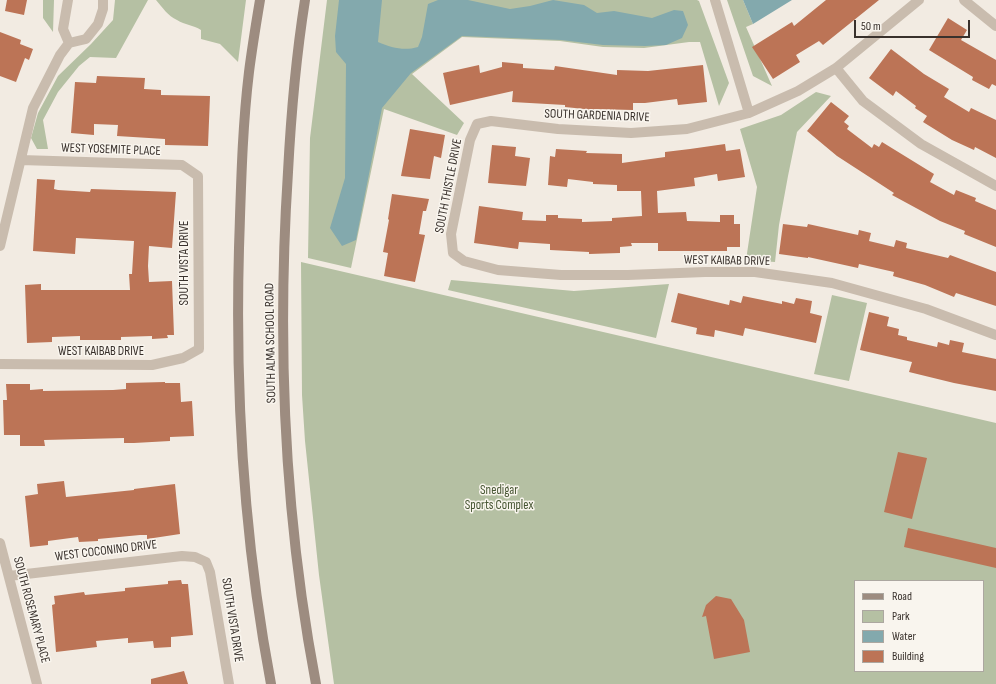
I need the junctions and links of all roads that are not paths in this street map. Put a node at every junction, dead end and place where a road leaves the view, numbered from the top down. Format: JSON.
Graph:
{"nodes":[{"id":1,"x":68,"y":0,"type":"edge"},
{"id":2,"x":103,"y":0,"type":"edge"},
{"id":3,"x":260,"y":0,"type":"edge"},
{"id":4,"x":305,"y":0,"type":"edge"},
{"id":5,"x":715,"y":0,"type":"edge"},
{"id":6,"x":920,"y":0,"type":"edge"},
{"id":7,"x":964,"y":0,"type":"edge"},
{"id":8,"x":996,"y":26,"type":"edge"},
{"id":9,"x":69,"y":43,"type":"junction"},
{"id":10,"x":836,"y":68,"type":"junction"},
{"id":11,"x":749,"y":113,"type":"junction"},
{"id":12,"x":477,"y":124,"type":"joint"},
{"id":13,"x":21,"y":160,"type":"junction"},
{"id":14,"x":198,"y":176,"type":"joint"},
{"id":15,"x":996,"y":186,"type":"edge"},
{"id":16,"x":0,"y":246,"type":"edge"},
{"id":17,"x":453,"y":253,"type":"joint"},
{"id":18,"x":996,"y":335,"type":"edge"},
{"id":19,"x":198,"y":349,"type":"joint"},
{"id":20,"x":0,"y":364,"type":"edge"},
{"id":21,"x":0,"y":543,"type":"edge"},
{"id":22,"x":206,"y":562,"type":"joint"},
{"id":23,"x":9,"y":576,"type":"junction"},
{"id":24,"x":37,"y":684,"type":"edge"},
{"id":25,"x":229,"y":684,"type":"edge"},
{"id":26,"x":271,"y":684,"type":"edge"},
{"id":27,"x":316,"y":684,"type":"edge"}],
"edges":[{"from":1,"to":9,"type":"street"},
{"from":2,"to":9,"type":"street"},
{"from":3,"to":26,"type":"main road"},
{"from":4,"to":27,"type":"main road","name":"SOUTH ALMA SCHOOL ROAD"},
{"from":5,"to":11,"type":"street"},
{"from":6,"to":10,"type":"street","name":"SOUTH GARDENIA DRIVE"},
{"from":7,"to":8,"type":"street"},
{"from":9,"to":13,"type":"street"},
{"from":10,"to":11,"type":"street","name":"SOUTH GARDENIA DRIVE"},
{"from":10,"to":15,"type":"street"},
{"from":11,"to":12,"type":"street","name":"SOUTH GARDENIA DRIVE"},
{"from":12,"to":17,"type":"street","name":"SOUTH THISTLE DRIVE"},
{"from":13,"to":14,"type":"street","name":"WEST YOSEMITE PLACE"},
{"from":13,"to":16,"type":"street"},
{"from":14,"to":19,"type":"street","name":"SOUTH VISTA DRIVE"},
{"from":17,"to":18,"type":"street","name":"WEST KAIBAB DRIVE"},
{"from":19,"to":20,"type":"street","name":"WEST KAIBAB DRIVE"},
{"from":21,"to":23,"type":"street","name":"SOUTH ROSEMARY PLACE"},
{"from":22,"to":23,"type":"street","name":"WEST COCONINO DRIVE"},
{"from":22,"to":25,"type":"street","name":"SOUTH VISTA DRIVE"},
{"from":23,"to":24,"type":"street","name":"SOUTH ROSEMARY PLACE"}]}
